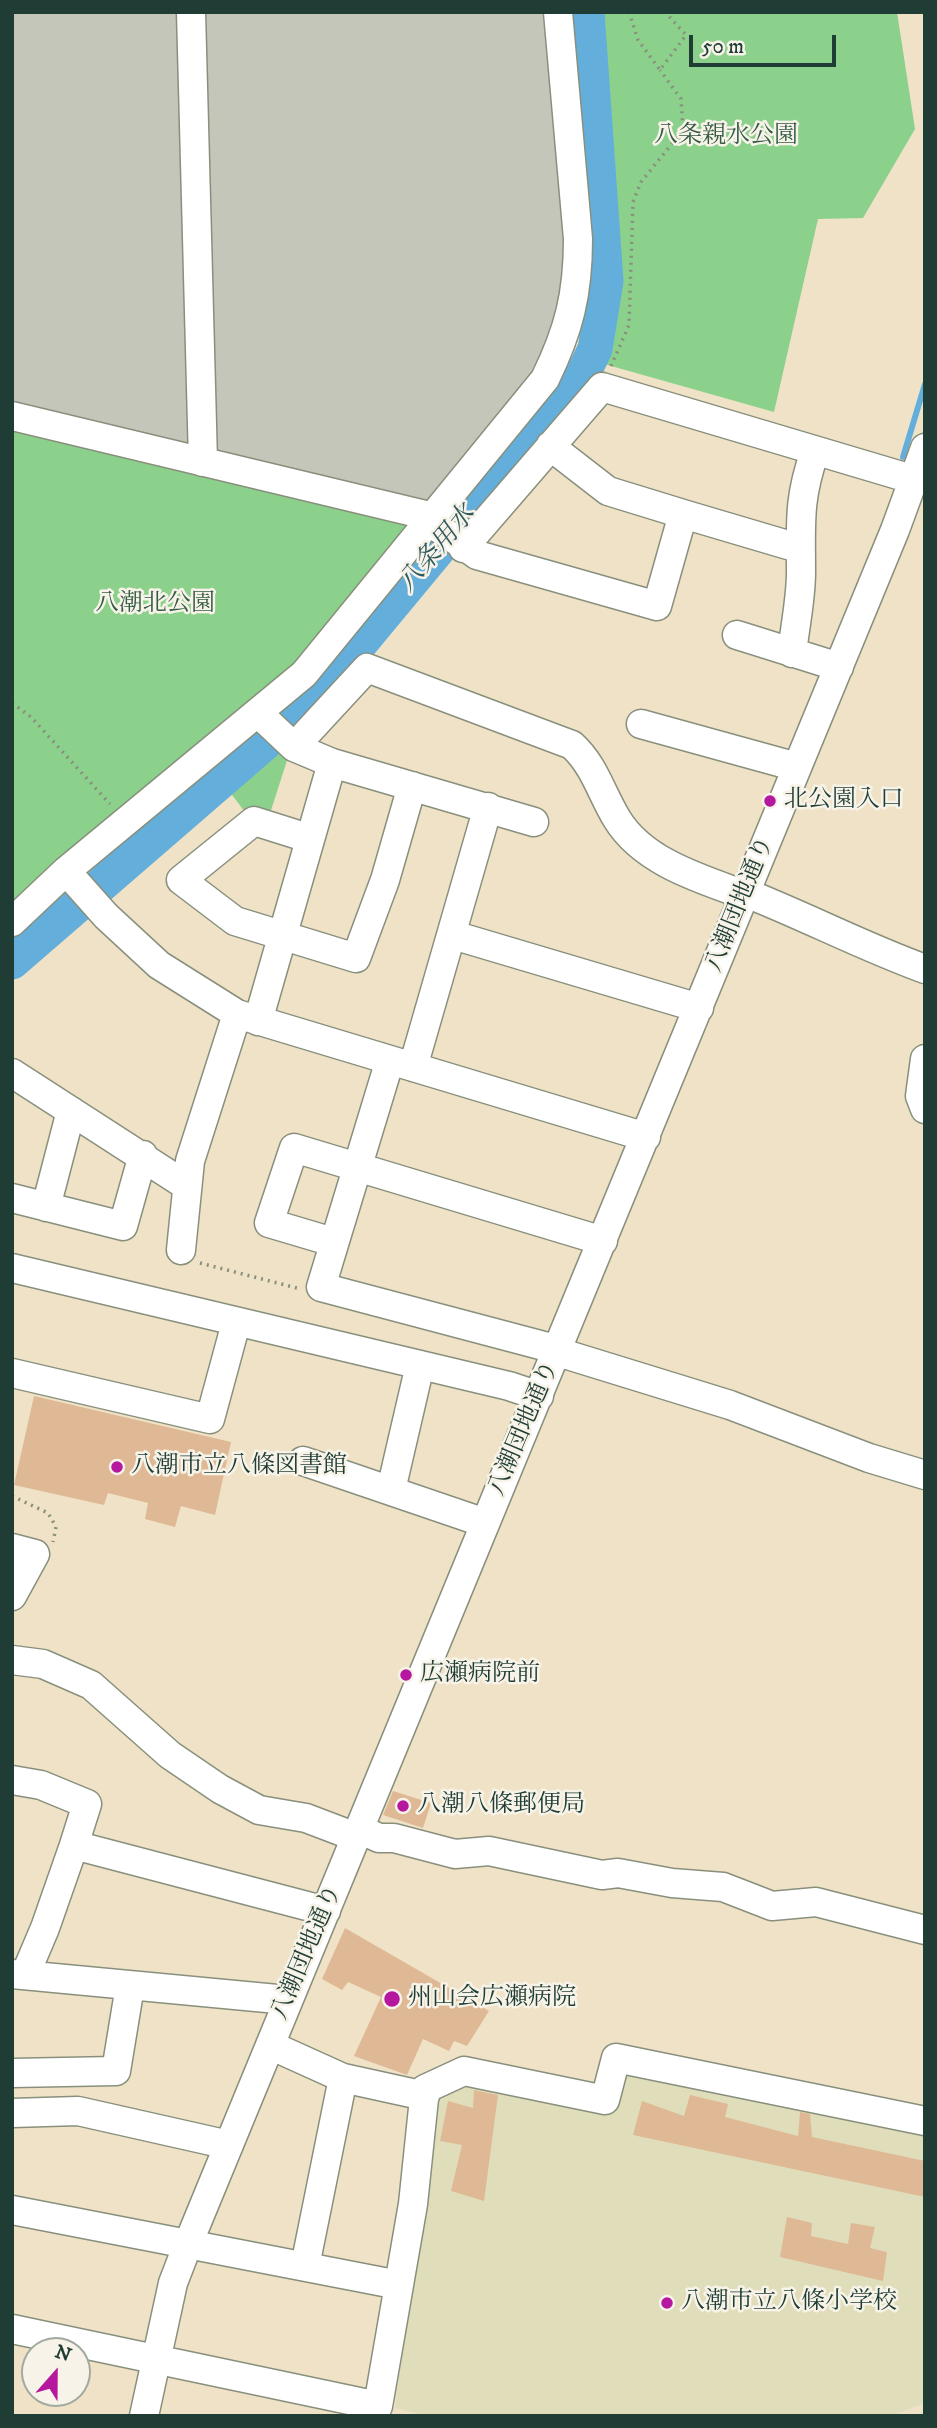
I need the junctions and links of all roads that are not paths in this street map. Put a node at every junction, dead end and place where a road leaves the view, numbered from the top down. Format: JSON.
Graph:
{"nodes":[{"id":1,"x":191,"y":12,"type":"edge"},
{"id":2,"x":558,"y":12,"type":"edge"},
{"id":3,"x":12,"y":416,"type":"edge"},
{"id":4,"x":550,"y":446,"type":"junction"},
{"id":5,"x":816,"y":451,"type":"junction"},
{"id":6,"x":203,"y":462,"type":"junction"},
{"id":7,"x":921,"y":464,"type":"edge"},
{"id":8,"x":683,"y":514,"type":"junction"},
{"id":9,"x":432,"y":519,"type":"junction"},
{"id":10,"x":460,"y":545,"type":"junction"},
{"id":11,"x":798,"y":548,"type":"junction"},
{"id":12,"x":737,"y":635,"type":"dead end"},
{"id":13,"x":792,"y":653,"type":"junction"},
{"id":14,"x":839,"y":667,"type":"junction"},
{"id":15,"x":258,"y":713,"type":"junction"},
{"id":16,"x":641,"y":724,"type":"dead end"},
{"id":17,"x":294,"y":747,"type":"junction"},
{"id":18,"x":332,"y":762,"type":"junction"},
{"id":19,"x":797,"y":767,"type":"junction"},
{"id":20,"x":412,"y":786,"type":"junction"},
{"id":21,"x":488,"y":807,"type":"junction"},
{"id":22,"x":534,"y":822,"type":"dead end"},
{"id":23,"x":309,"y":838,"type":"junction"},
{"id":24,"x":71,"y":877,"type":"junction"},
{"id":25,"x":746,"y":894,"type":"junction"},
{"id":26,"x":12,"y":922,"type":"edge"},
{"id":27,"x":453,"y":935,"type":"junction"},
{"id":28,"x":282,"y":937,"type":"junction"},
{"id":29,"x":925,"y":969,"type":"edge"},
{"id":30,"x":699,"y":1008,"type":"junction"},
{"id":31,"x":247,"y":1017,"type":"junction"},
{"id":32,"x":925,"y":1059,"type":"edge"},
{"id":33,"x":401,"y":1063,"type":"junction"},
{"id":34,"x":12,"y":1073,"type":"edge"},
{"id":35,"x":925,"y":1109,"type":"edge"},
{"id":36,"x":71,"y":1111,"type":"junction"},
{"id":37,"x":646,"y":1137,"type":"junction"},
{"id":38,"x":143,"y":1155,"type":"junction"},
{"id":39,"x":358,"y":1166,"type":"junction"},
{"id":40,"x":187,"y":1186,"type":"junction"},
{"id":41,"x":12,"y":1198,"type":"edge"},
{"id":42,"x":46,"y":1208,"type":"junction"},
{"id":43,"x":603,"y":1241,"type":"junction"},
{"id":44,"x":333,"y":1242,"type":"junction"},
{"id":45,"x":181,"y":1250,"type":"road end"},
{"id":46,"x":12,"y":1268,"type":"edge"},
{"id":47,"x":236,"y":1323,"type":"junction"},
{"id":48,"x":559,"y":1351,"type":"junction"},
{"id":49,"x":420,"y":1365,"type":"junction"},
{"id":50,"x":14,"y":1381,"type":"edge"},
{"id":51,"x":539,"y":1396,"type":"junction"},
{"id":52,"x":303,"y":1461,"type":"dead end"},
{"id":53,"x":925,"y":1475,"type":"edge"},
{"id":54,"x":391,"y":1490,"type":"junction"},
{"id":55,"x":485,"y":1523,"type":"junction"},
{"id":56,"x":23,"y":1551,"type":"edge"},
{"id":57,"x":12,"y":1596,"type":"edge"},
{"id":58,"x":12,"y":1660,"type":"edge"},
{"id":59,"x":12,"y":1780,"type":"edge"},
{"id":60,"x":358,"y":1833,"type":"junction"},
{"id":61,"x":74,"y":1845,"type":"junction"},
{"id":62,"x":326,"y":1911,"type":"junction"},
{"id":63,"x":925,"y":1930,"type":"edge"},
{"id":64,"x":18,"y":1975,"type":"edge"},
{"id":65,"x":130,"y":1986,"type":"junction"},
{"id":66,"x":288,"y":2000,"type":"junction"},
{"id":67,"x":270,"y":2045,"type":"junction"},
{"id":68,"x":12,"y":2073,"type":"edge"},
{"id":69,"x":343,"y":2078,"type":"junction"},
{"id":70,"x":425,"y":2096,"type":"junction"},
{"id":71,"x":12,"y":2113,"type":"edge"},
{"id":72,"x":925,"y":2121,"type":"edge"},
{"id":73,"x":229,"y":2145,"type":"junction"},
{"id":74,"x":12,"y":2210,"type":"edge"},
{"id":75,"x":188,"y":2244,"type":"junction"},
{"id":76,"x":305,"y":2266,"type":"junction"},
{"id":77,"x":399,"y":2285,"type":"junction"},
{"id":78,"x":12,"y":2329,"type":"edge"},
{"id":79,"x":156,"y":2360,"type":"junction"},
{"id":80,"x":378,"y":2411,"type":"edge"},
{"id":81,"x":144,"y":2416,"type":"edge"}],
"edges":[{"from":1,"to":6,"type":"street"},
{"from":2,"to":9,"type":"street"},
{"from":3,"to":6,"type":"street"},
{"from":4,"to":5,"type":"street"},
{"from":4,"to":8,"type":"street"},
{"from":4,"to":10,"type":"street"},
{"from":5,"to":7,"type":"street"},
{"from":5,"to":11,"type":"street"},
{"from":6,"to":9,"type":"street"},
{"from":7,"to":14,"type":"street","name":"八潮団地通り"},
{"from":8,"to":10,"type":"street"},
{"from":8,"to":11,"type":"street"},
{"from":9,"to":10,"type":"street"},
{"from":9,"to":15,"type":"street"},
{"from":11,"to":13,"type":"street"},
{"from":12,"to":13,"type":"street"},
{"from":13,"to":14,"type":"street"},
{"from":14,"to":19,"type":"street","name":"八潮団地通り"},
{"from":15,"to":17,"type":"street"},
{"from":15,"to":24,"type":"street"},
{"from":16,"to":19,"type":"street"},
{"from":17,"to":18,"type":"street"},
{"from":17,"to":25,"type":"street"},
{"from":18,"to":20,"type":"street"},
{"from":18,"to":23,"type":"street"},
{"from":19,"to":25,"type":"street","name":"八潮団地通り"},
{"from":20,"to":21,"type":"street"},
{"from":20,"to":28,"type":"street"},
{"from":21,"to":22,"type":"street"},
{"from":21,"to":27,"type":"street"},
{"from":23,"to":28,"type":"street"},
{"from":23,"to":28,"type":"street"},
{"from":24,"to":26,"type":"street"},
{"from":24,"to":31,"type":"street"},
{"from":25,"to":29,"type":"street"},
{"from":25,"to":30,"type":"street","name":"八潮団地通り"},
{"from":27,"to":30,"type":"street"},
{"from":27,"to":33,"type":"street"},
{"from":28,"to":31,"type":"street"},
{"from":30,"to":37,"type":"street","name":"八潮団地通り"},
{"from":31,"to":33,"type":"street"},
{"from":31,"to":40,"type":"street"},
{"from":32,"to":35,"type":"street"},
{"from":33,"to":37,"type":"street"},
{"from":33,"to":39,"type":"street"},
{"from":34,"to":36,"type":"street"},
{"from":36,"to":38,"type":"street"},
{"from":36,"to":42,"type":"street"},
{"from":37,"to":43,"type":"street","name":"八潮団地通り"},
{"from":38,"to":40,"type":"street"},
{"from":38,"to":42,"type":"street"},
{"from":39,"to":43,"type":"street"},
{"from":39,"to":44,"type":"street"},
{"from":39,"to":44,"type":"street"},
{"from":40,"to":45,"type":"street"},
{"from":41,"to":42,"type":"street"},
{"from":43,"to":48,"type":"street","name":"八潮団地通り"},
{"from":44,"to":48,"type":"street"},
{"from":46,"to":47,"type":"street"},
{"from":47,"to":49,"type":"street"},
{"from":47,"to":50,"type":"street"},
{"from":48,"to":51,"type":"street","name":"八潮団地通り"},
{"from":48,"to":53,"type":"street"},
{"from":49,"to":51,"type":"street"},
{"from":49,"to":54,"type":"street"},
{"from":51,"to":55,"type":"street","name":"八潮団地通り"},
{"from":52,"to":54,"type":"street"},
{"from":54,"to":55,"type":"street"},
{"from":55,"to":60,"type":"street","name":"八潮団地通り"},
{"from":56,"to":57,"type":"street"},
{"from":58,"to":60,"type":"street"},
{"from":59,"to":61,"type":"street"},
{"from":60,"to":62,"type":"street","name":"八潮団地通り"},
{"from":60,"to":63,"type":"street"},
{"from":61,"to":62,"type":"street"},
{"from":61,"to":64,"type":"street"},
{"from":62,"to":66,"type":"street","name":"八潮団地通り"},
{"from":64,"to":65,"type":"street"},
{"from":65,"to":66,"type":"street"},
{"from":65,"to":68,"type":"street"},
{"from":66,"to":67,"type":"street","name":"八潮団地通り"},
{"from":67,"to":69,"type":"street"},
{"from":67,"to":73,"type":"street","name":"八潮団地通り"},
{"from":69,"to":70,"type":"street"},
{"from":69,"to":76,"type":"street"},
{"from":70,"to":72,"type":"street"},
{"from":70,"to":77,"type":"street"},
{"from":71,"to":73,"type":"street"},
{"from":73,"to":75,"type":"street","name":"八潮団地通り"},
{"from":74,"to":75,"type":"street"},
{"from":75,"to":76,"type":"street"},
{"from":75,"to":79,"type":"street","name":"八潮団地通り"},
{"from":76,"to":77,"type":"street"},
{"from":77,"to":80,"type":"street"},
{"from":78,"to":79,"type":"street"},
{"from":79,"to":80,"type":"street"},
{"from":79,"to":81,"type":"street","name":"八潮団地通り"}]}
